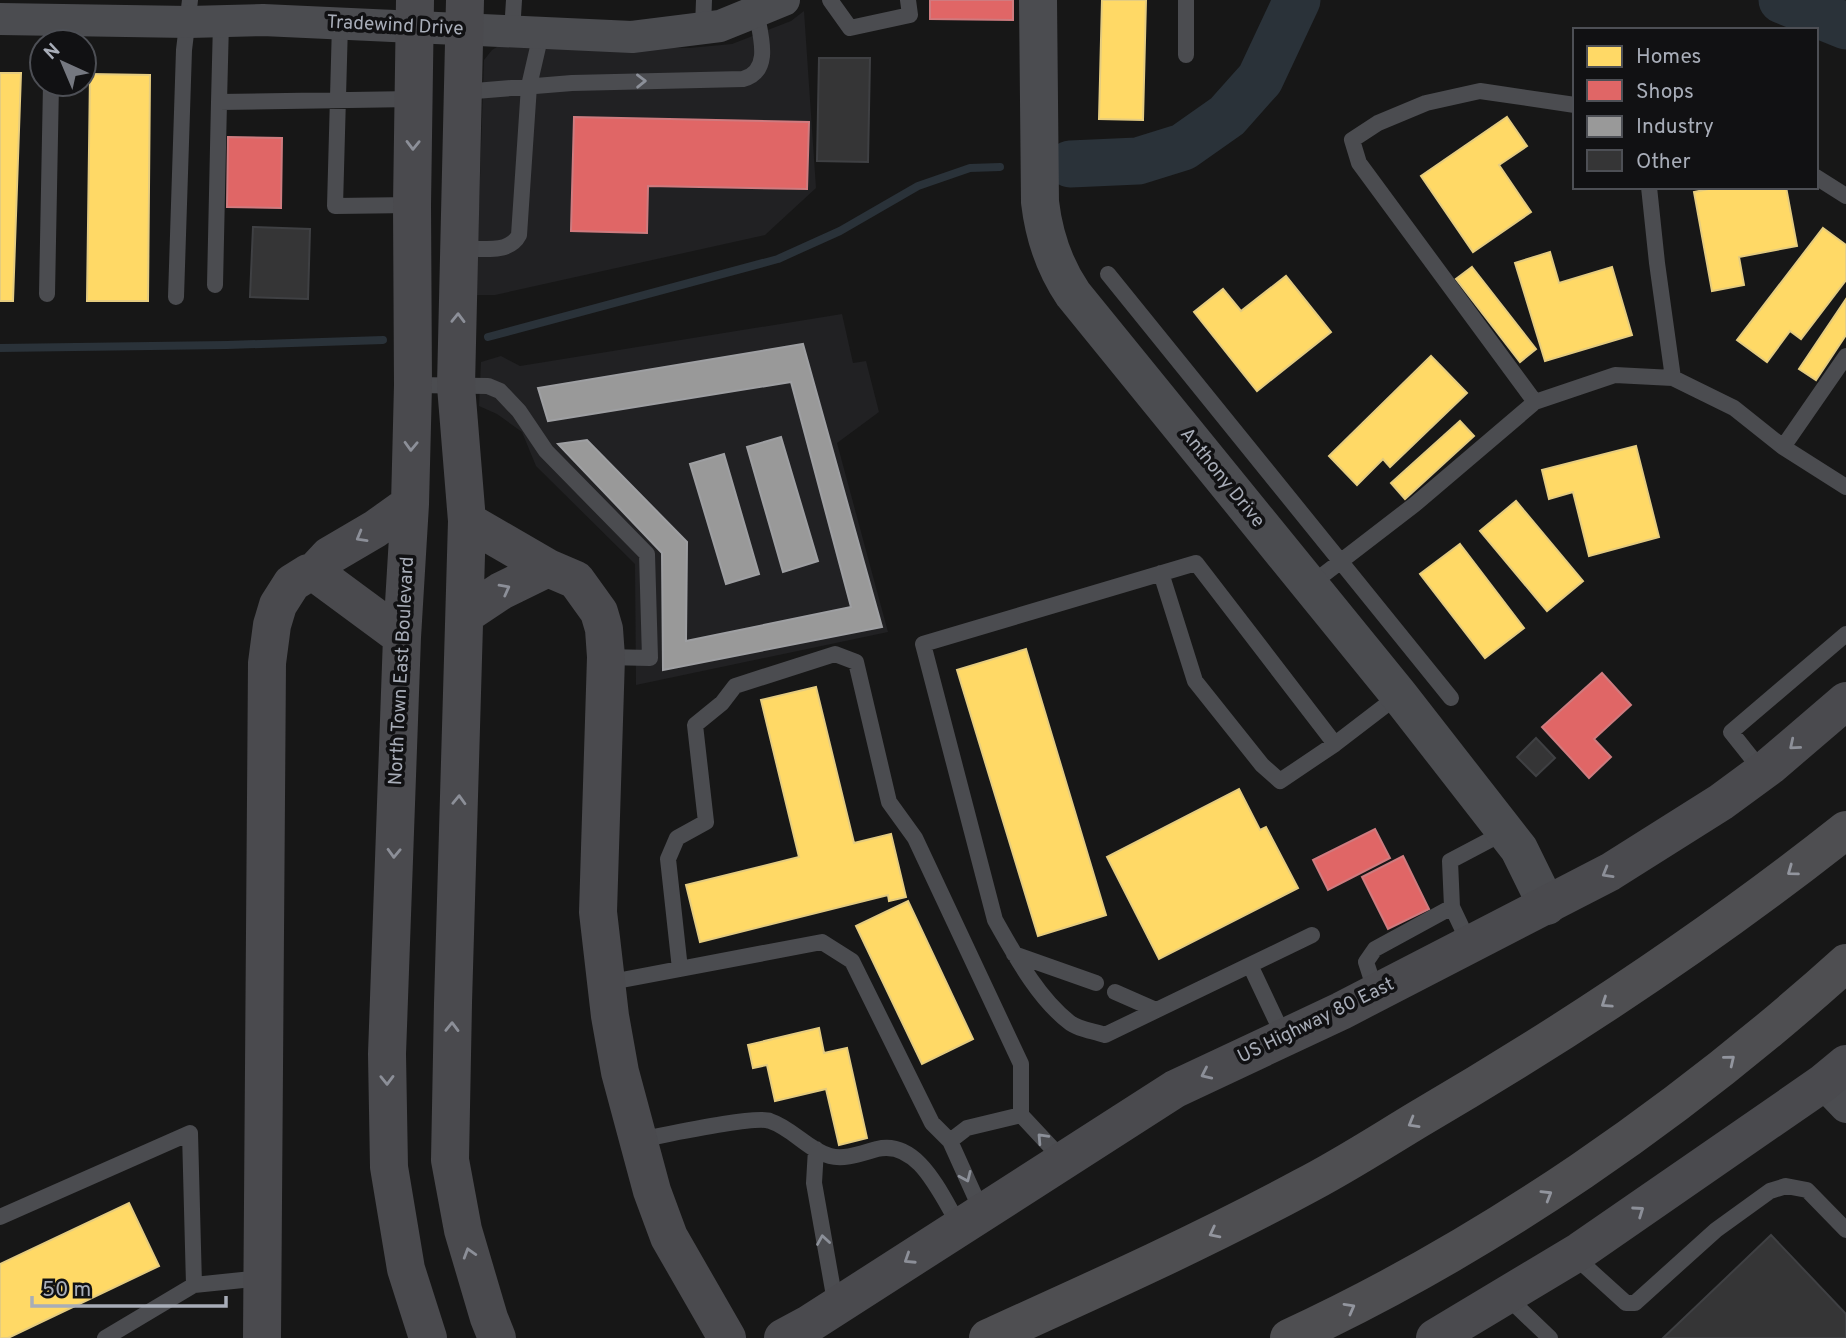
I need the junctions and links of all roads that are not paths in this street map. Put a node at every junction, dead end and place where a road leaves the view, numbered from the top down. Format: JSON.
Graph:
{"nodes":[{"id":1,"x":514,"y":0,"type":"edge"},
{"id":2,"x":830,"y":0,"type":"edge"},
{"id":3,"x":908,"y":0,"type":"edge"},
{"id":4,"x":1038,"y":0,"type":"edge"},
{"id":5,"x":1186,"y":0,"type":"edge"},
{"id":6,"x":770,"y":6,"type":"edge"},
{"id":7,"x":262,"y":10,"type":"edge"},
{"id":8,"x":189,"y":11,"type":"edge"},
{"id":9,"x":415,"y":14,"type":"edge"},
{"id":10,"x":704,"y":14,"type":"edge"},
{"id":11,"x":465,"y":15,"type":"edge"},
{"id":12,"x":0,"y":19,"type":"edge"},
{"id":13,"x":221,"y":22,"type":"junction"},
{"id":14,"x":340,"y":24,"type":"junction"},
{"id":15,"x":38,"y":28,"type":"edge"},
{"id":16,"x":72,"y":28,"type":"edge"},
{"id":17,"x":526,"y":33,"type":"junction"},
{"id":18,"x":1186,"y":55,"type":"dead end"},
{"id":19,"x":529,"y":86,"type":"junction"},
{"id":20,"x":463,"y":92,"type":"junction"},
{"id":21,"x":51,"y":98,"type":"edge"},
{"id":22,"x":339,"y":99,"type":"junction"},
{"id":23,"x":414,"y":99,"type":"junction"},
{"id":24,"x":219,"y":102,"type":"junction"},
{"id":25,"x":1573,"y":105,"type":"edge"},
{"id":26,"x":1818,"y":178,"type":"edge"},
{"id":27,"x":1649,"y":189,"type":"edge"},
{"id":28,"x":1846,"y":196,"type":"edge"},
{"id":29,"x":412,"y":205,"type":"junction"},
{"id":30,"x":459,"y":248,"type":"junction"},
{"id":31,"x":1108,"y":274,"type":"dead end"},
{"id":32,"x":215,"y":285,"type":"dead end"},
{"id":33,"x":47,"y":294,"type":"dead end"},
{"id":34,"x":176,"y":297,"type":"dead end"},
{"id":35,"x":1846,"y":356,"type":"edge"},
{"id":36,"x":1674,"y":377,"type":"junction"},
{"id":37,"x":413,"y":385,"type":"junction"},
{"id":38,"x":456,"y":386,"type":"junction"},
{"id":39,"x":1535,"y":402,"type":"junction"},
{"id":40,"x":1783,"y":447,"type":"junction"},
{"id":41,"x":1846,"y":487,"type":"edge"},
{"id":42,"x":410,"y":504,"type":"junction"},
{"id":43,"x":467,"y":521,"type":"junction"},
{"id":44,"x":1341,"y":560,"type":"junction"},
{"id":45,"x":548,"y":568,"type":"junction"},
{"id":46,"x":314,"y":572,"type":"junction"},
{"id":47,"x":1161,"y":573,"type":"junction"},
{"id":48,"x":1309,"y":585,"type":"junction"},
{"id":49,"x":465,"y":615,"type":"junction"},
{"id":50,"x":1846,"y":635,"type":"edge"},
{"id":51,"x":402,"y":637,"type":"junction"},
{"id":52,"x":606,"y":657,"type":"junction"},
{"id":53,"x":1399,"y":695,"type":"junction"},
{"id":54,"x":1451,"y":698,"type":"dead end"},
{"id":55,"x":1846,"y":701,"type":"edge"},
{"id":56,"x":1335,"y":744,"type":"junction"},
{"id":57,"x":1762,"y":771,"type":"junction"},
{"id":58,"x":1846,"y":830,"type":"edge"},
{"id":59,"x":1506,"y":832,"type":"junction"},
{"id":60,"x":1547,"y":906,"type":"junction"},
{"id":61,"x":1451,"y":907,"type":"junction"},
{"id":62,"x":1312,"y":935,"type":"dead end"},
{"id":63,"x":1470,"y":945,"type":"junction"},
{"id":64,"x":1014,"y":954,"type":"junction"},
{"id":65,"x":1846,"y":963,"type":"edge"},
{"id":66,"x":1250,"y":965,"type":"junction"},
{"id":67,"x":680,"y":970,"type":"junction"},
{"id":68,"x":606,"y":983,"type":"junction"},
{"id":69,"x":1096,"y":983,"type":"dead end"},
{"id":70,"x":1115,"y":992,"type":"dead end"},
{"id":71,"x":1376,"y":993,"type":"junction"},
{"id":72,"x":1156,"y":1010,"type":"junction"},
{"id":73,"x":1284,"y":1037,"type":"junction"},
{"id":74,"x":1838,"y":1085,"type":"edge"},
{"id":75,"x":1021,"y":1115,"type":"junction"},
{"id":76,"x":638,"y":1140,"type":"junction"},
{"id":77,"x":950,"y":1141,"type":"junction"},
{"id":78,"x":816,"y":1149,"type":"junction"},
{"id":79,"x":1064,"y":1161,"type":"junction"},
{"id":80,"x":0,"y":1217,"type":"edge"},
{"id":81,"x":971,"y":1219,"type":"junction"},
{"id":82,"x":1846,"y":1230,"type":"edge"},
{"id":83,"x":1573,"y":1255,"type":"junction"},
{"id":84,"x":262,"y":1278,"type":"junction"},
{"id":85,"x":194,"y":1285,"type":"junction"},
{"id":86,"x":1506,"y":1296,"type":"junction"},
{"id":87,"x":836,"y":1307,"type":"junction"},
{"id":88,"x":493,"y":1328,"type":"edge"},
{"id":89,"x":105,"y":1338,"type":"edge"},
{"id":90,"x":262,"y":1338,"type":"edge"},
{"id":91,"x":428,"y":1338,"type":"edge"},
{"id":92,"x":727,"y":1338,"type":"edge"},
{"id":93,"x":783,"y":1338,"type":"edge"},
{"id":94,"x":988,"y":1338,"type":"edge"},
{"id":95,"x":1289,"y":1338,"type":"edge"},
{"id":96,"x":1435,"y":1338,"type":"edge"},
{"id":97,"x":1550,"y":1338,"type":"edge"}],
"edges":[{"from":1,"to":17,"type":"lane"},
{"from":2,"to":3,"type":"lane"},
{"from":4,"to":48,"type":"street","name":"Anthony Drive"},
{"from":5,"to":18,"type":"lane"},
{"from":6,"to":10,"type":"street","name":"Tradewind Drive"},
{"from":19,"to":6,"type":"lane","one_way":true},
{"from":7,"to":13,"type":"street","name":"Tradewind Drive"},
{"from":7,"to":14,"type":"street","name":"Tradewind Drive"},
{"from":8,"to":13,"type":"street","name":"Tradewind Drive"},
{"from":8,"to":16,"type":"street","name":"Tradewind Drive"},
{"from":8,"to":34,"type":"lane"},
{"from":9,"to":11,"type":"street","name":"Tradewind Drive"},
{"from":9,"to":14,"type":"street","name":"Tradewind Drive"},
{"from":9,"to":23,"type":"main road","name":"North Town East Boulevard"},
{"from":10,"to":17,"type":"street","name":"Tradewind Drive"},
{"from":11,"to":17,"type":"street","name":"Tradewind Drive"},
{"from":11,"to":20,"type":"main road"},
{"from":12,"to":15,"type":"street","name":"Tradewind Drive"},
{"from":13,"to":24,"type":"lane"},
{"from":14,"to":22,"type":"lane"},
{"from":17,"to":19,"type":"lane"},
{"from":19,"to":20,"type":"lane"},
{"from":19,"to":30,"type":"lane"},
{"from":20,"to":30,"type":"main road"},
{"from":21,"to":33,"type":"lane"},
{"from":22,"to":23,"type":"lane"},
{"from":22,"to":24,"type":"lane"},
{"from":22,"to":29,"type":"lane"},
{"from":23,"to":29,"type":"main road","name":"North Town East Boulevard","one_way":true},
{"from":24,"to":32,"type":"lane"},
{"from":25,"to":39,"type":"lane"},
{"from":26,"to":28,"type":"lane"},
{"from":27,"to":36,"type":"lane"},
{"from":29,"to":37,"type":"main road","name":"North Town East Boulevard"},
{"from":38,"to":30,"type":"main road","one_way":true},
{"from":31,"to":44,"type":"lane"},
{"from":35,"to":40,"type":"lane"},
{"from":36,"to":39,"type":"lane"},
{"from":36,"to":40,"type":"lane"},
{"from":37,"to":38,"type":"lane"},
{"from":37,"to":42,"type":"main road","name":"North Town East Boulevard","one_way":true},
{"from":38,"to":43,"type":"main road"},
{"from":38,"to":52,"type":"lane"},
{"from":39,"to":44,"type":"lane"},
{"from":40,"to":41,"type":"lane"},
{"from":42,"to":46,"type":"main road","one_way":true},
{"from":42,"to":51,"type":"main road","name":"North Town East Boulevard"},
{"from":43,"to":45,"type":"main road"},
{"from":43,"to":49,"type":"main road"},
{"from":44,"to":48,"type":"lane"},
{"from":44,"to":54,"type":"lane"},
{"from":49,"to":45,"type":"main road","one_way":true},
{"from":45,"to":52,"type":"main road"},
{"from":46,"to":51,"type":"main road"},
{"from":46,"to":84,"type":"main road"},
{"from":47,"to":56,"type":"lane"},
{"from":47,"to":56,"type":"lane"},
{"from":47,"to":64,"type":"lane"},
{"from":48,"to":53,"type":"street","name":"Anthony Drive"},
{"from":88,"to":49,"type":"main road","one_way":true},
{"from":50,"to":57,"type":"lane"},
{"from":51,"to":91,"type":"main road","name":"North Town East Boulevard","one_way":true},
{"from":52,"to":68,"type":"main road"},
{"from":53,"to":56,"type":"lane"},
{"from":53,"to":59,"type":"street","name":"Anthony Drive"},
{"from":55,"to":57,"type":"main road","name":"US Highway 80 East","one_way":true},
{"from":57,"to":60,"type":"main road","name":"US Highway 80 East","one_way":true},
{"from":58,"to":94,"type":"highway","one_way":true},
{"from":59,"to":60,"type":"street","name":"Anthony Drive"},
{"from":59,"to":61,"type":"lane"},
{"from":60,"to":63,"type":"main road","name":"US Highway 80 East"},
{"from":61,"to":63,"type":"lane"},
{"from":61,"to":71,"type":"lane"},
{"from":62,"to":66,"type":"lane"},
{"from":63,"to":71,"type":"main road","name":"US Highway 80 East"},
{"from":64,"to":69,"type":"lane"},
{"from":64,"to":72,"type":"lane"},
{"from":95,"to":65,"type":"highway","one_way":true},
{"from":66,"to":72,"type":"lane"},
{"from":66,"to":73,"type":"lane"},
{"from":67,"to":68,"type":"lane"},
{"from":67,"to":75,"type":"lane"},
{"from":67,"to":77,"type":"lane"},
{"from":68,"to":76,"type":"main road"},
{"from":70,"to":72,"type":"lane"},
{"from":71,"to":73,"type":"main road","name":"US Highway 80 East"},
{"from":73,"to":79,"type":"main road","name":"US Highway 80 East","one_way":true},
{"from":83,"to":74,"type":"main road","one_way":true},
{"from":75,"to":77,"type":"lane"},
{"from":79,"to":75,"type":"lane","one_way":true},
{"from":76,"to":78,"type":"lane"},
{"from":76,"to":92,"type":"main road"},
{"from":77,"to":81,"type":"lane","one_way":true},
{"from":78,"to":81,"type":"lane"},
{"from":87,"to":78,"type":"lane","one_way":true},
{"from":79,"to":81,"type":"main road","name":"US Highway 80 East"},
{"from":80,"to":85,"type":"lane"},
{"from":81,"to":87,"type":"main road","name":"US Highway 80 East","one_way":true},
{"from":82,"to":83,"type":"lane"},
{"from":83,"to":86,"type":"main road"},
{"from":84,"to":85,"type":"lane"},
{"from":84,"to":90,"type":"main road"},
{"from":85,"to":89,"type":"lane"},
{"from":86,"to":96,"type":"main road"},
{"from":86,"to":97,"type":"lane"},
{"from":87,"to":93,"type":"main road","name":"US Highway 80 East"}]}
